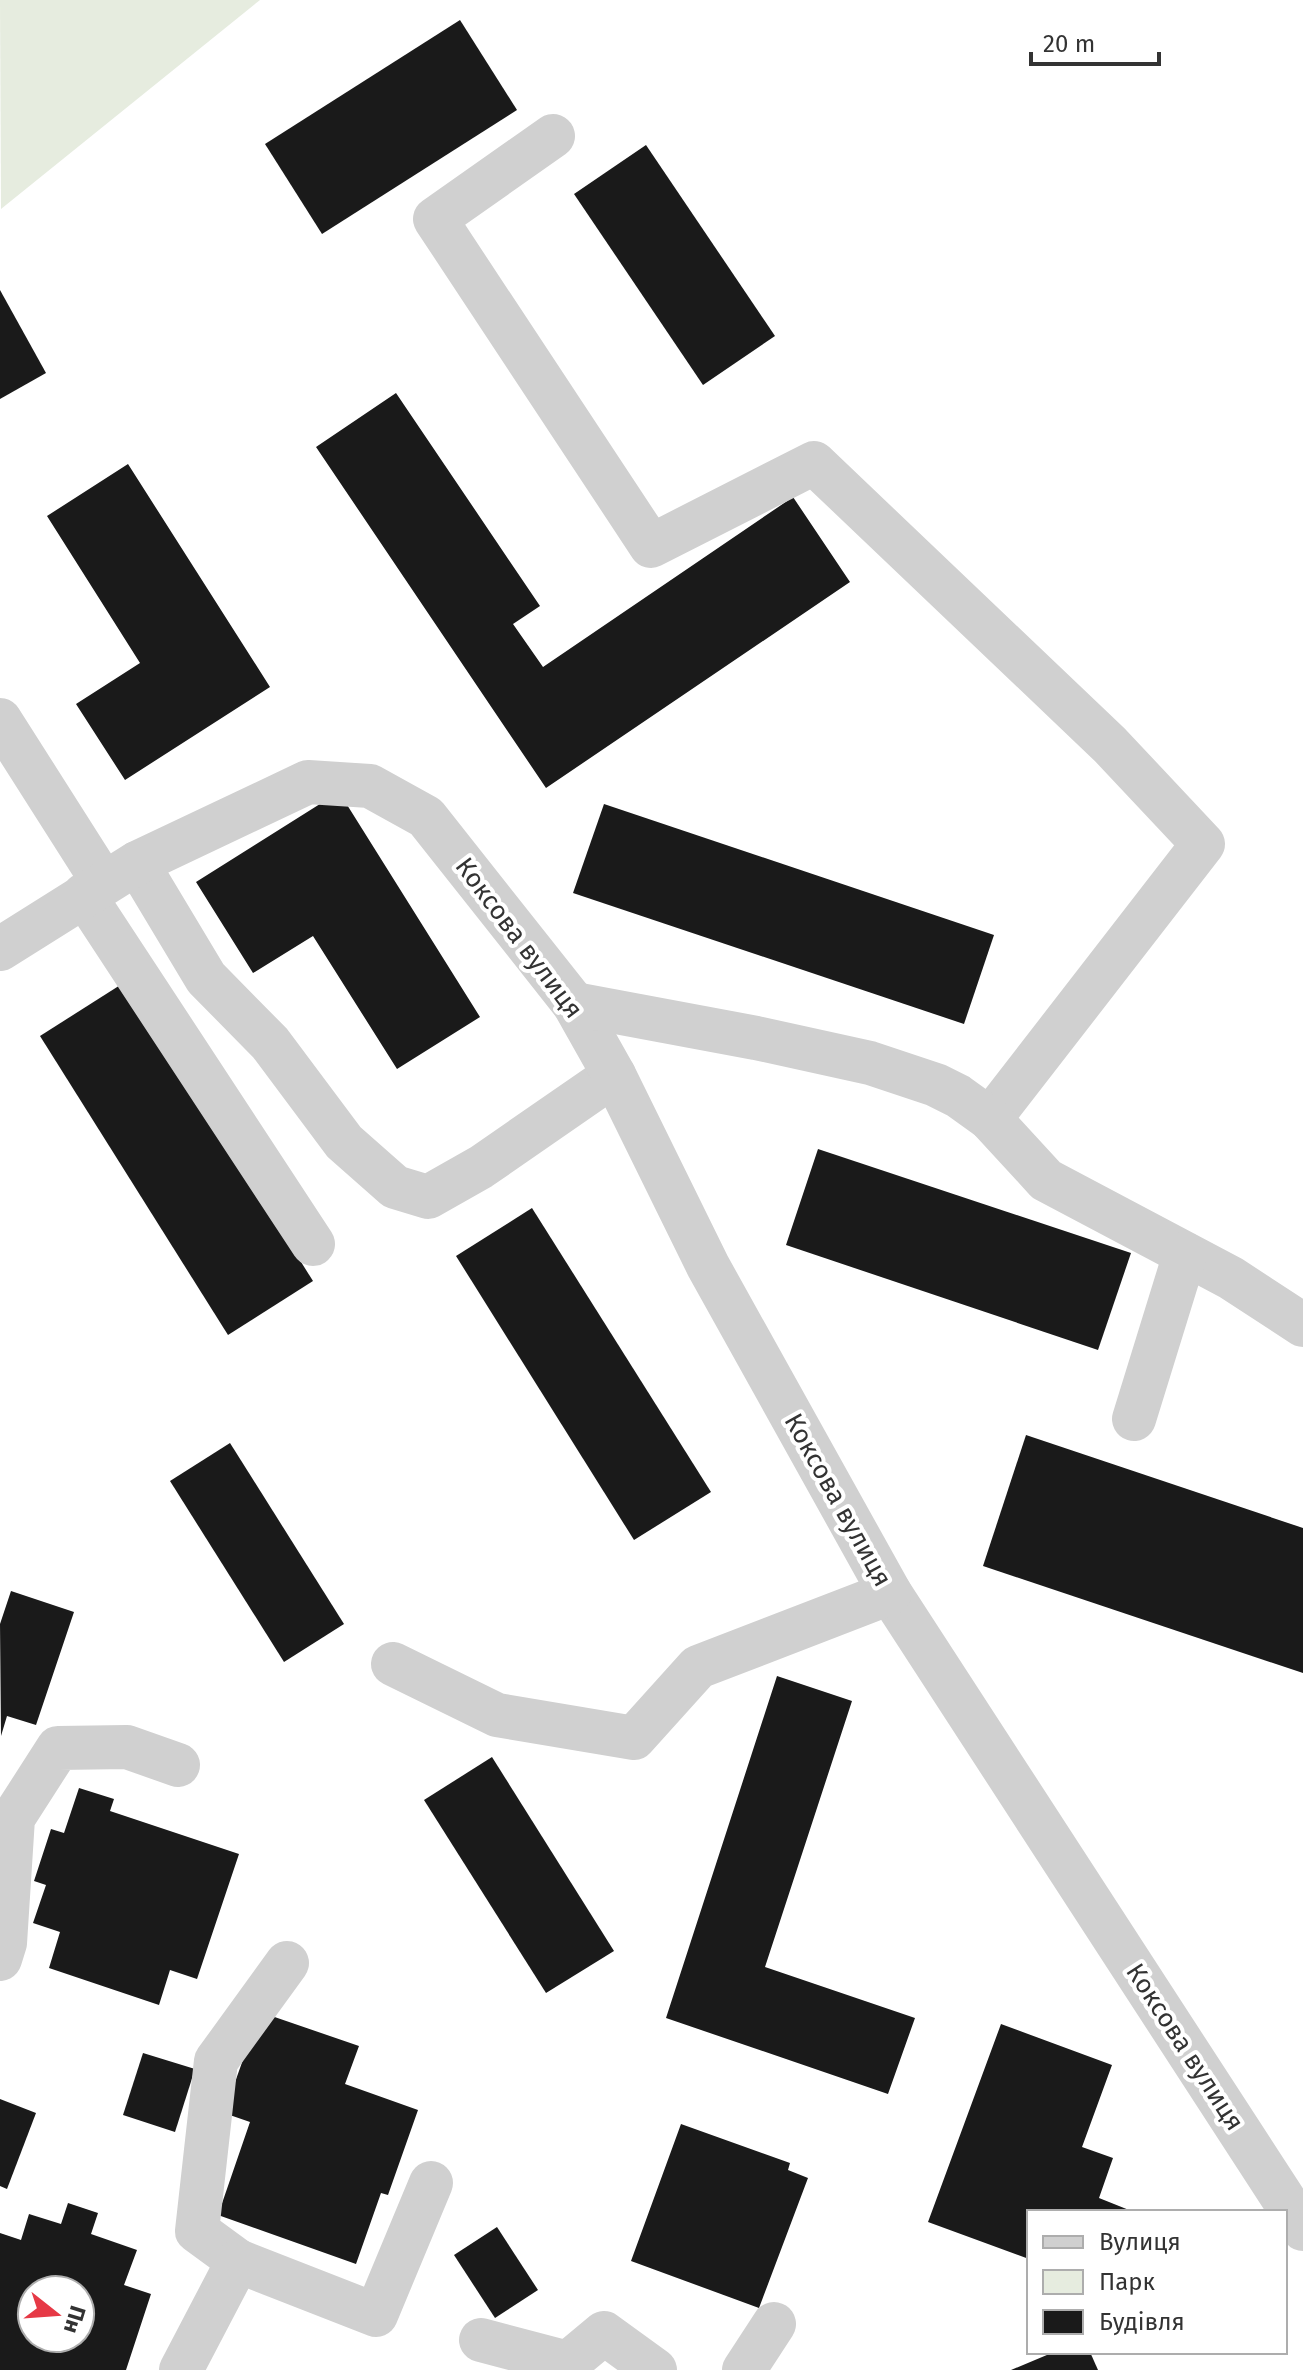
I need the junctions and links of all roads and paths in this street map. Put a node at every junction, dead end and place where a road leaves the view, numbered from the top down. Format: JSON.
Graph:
{"nodes":[{"id":1,"x":553,"y":136,"type":"dead end"},
{"id":2,"x":0,"y":720,"type":"edge"},
{"id":3,"x":108,"y":880,"type":"junction"},
{"id":4,"x":0,"y":949,"type":"edge"},
{"id":5,"x":574,"y":1004,"type":"junction"},
{"id":6,"x":614,"y":1075,"type":"junction"},
{"id":7,"x":990,"y":1119,"type":"junction"},
{"id":8,"x":313,"y":1244,"type":"dead end"},
{"id":9,"x":1185,"y":1254,"type":"junction"},
{"id":10,"x":1303,"y":1325,"type":"edge"},
{"id":11,"x":1134,"y":1419,"type":"dead end"},
{"id":12,"x":890,"y":1593,"type":"junction"},
{"id":13,"x":393,"y":1664,"type":"dead end"},
{"id":14,"x":178,"y":1765,"type":"dead end"},
{"id":15,"x":0,"y":1959,"type":"edge"},
{"id":16,"x":287,"y":1963,"type":"dead end"},
{"id":17,"x":431,"y":2183,"type":"dead end"},
{"id":18,"x":1303,"y":2229,"type":"edge"},
{"id":19,"x":238,"y":2261,"type":"junction"},
{"id":20,"x":774,"y":2324,"type":"dead end"},
{"id":21,"x":481,"y":2340,"type":"dead end"},
{"id":22,"x":571,"y":2366,"type":"edge"},
{"id":23,"x":181,"y":2370,"type":"edge"},
{"id":24,"x":655,"y":2370,"type":"edge"},
{"id":25,"x":744,"y":2370,"type":"edge"}],
"edges":[{"from":1,"to":7,"type":"street"},
{"from":2,"to":3,"type":"street"},
{"from":3,"to":4,"type":"street"},
{"from":3,"to":5,"type":"street","name":"Коксова вулиця"},
{"from":3,"to":6,"type":"street"},
{"from":3,"to":8,"type":"street"},
{"from":5,"to":6,"type":"street","name":"Коксова вулиця"},
{"from":5,"to":7,"type":"street"},
{"from":6,"to":12,"type":"street","name":"Коксова вулиця"},
{"from":7,"to":9,"type":"street"},
{"from":9,"to":10,"type":"street"},
{"from":9,"to":11,"type":"street"},
{"from":12,"to":13,"type":"street"},
{"from":12,"to":18,"type":"street","name":"Коксова вулиця"},
{"from":14,"to":15,"type":"street"},
{"from":16,"to":19,"type":"street"},
{"from":17,"to":19,"type":"street"},
{"from":19,"to":23,"type":"street"},
{"from":20,"to":25,"type":"street"},
{"from":21,"to":22,"type":"street"},
{"from":22,"to":24,"type":"street"}]}
